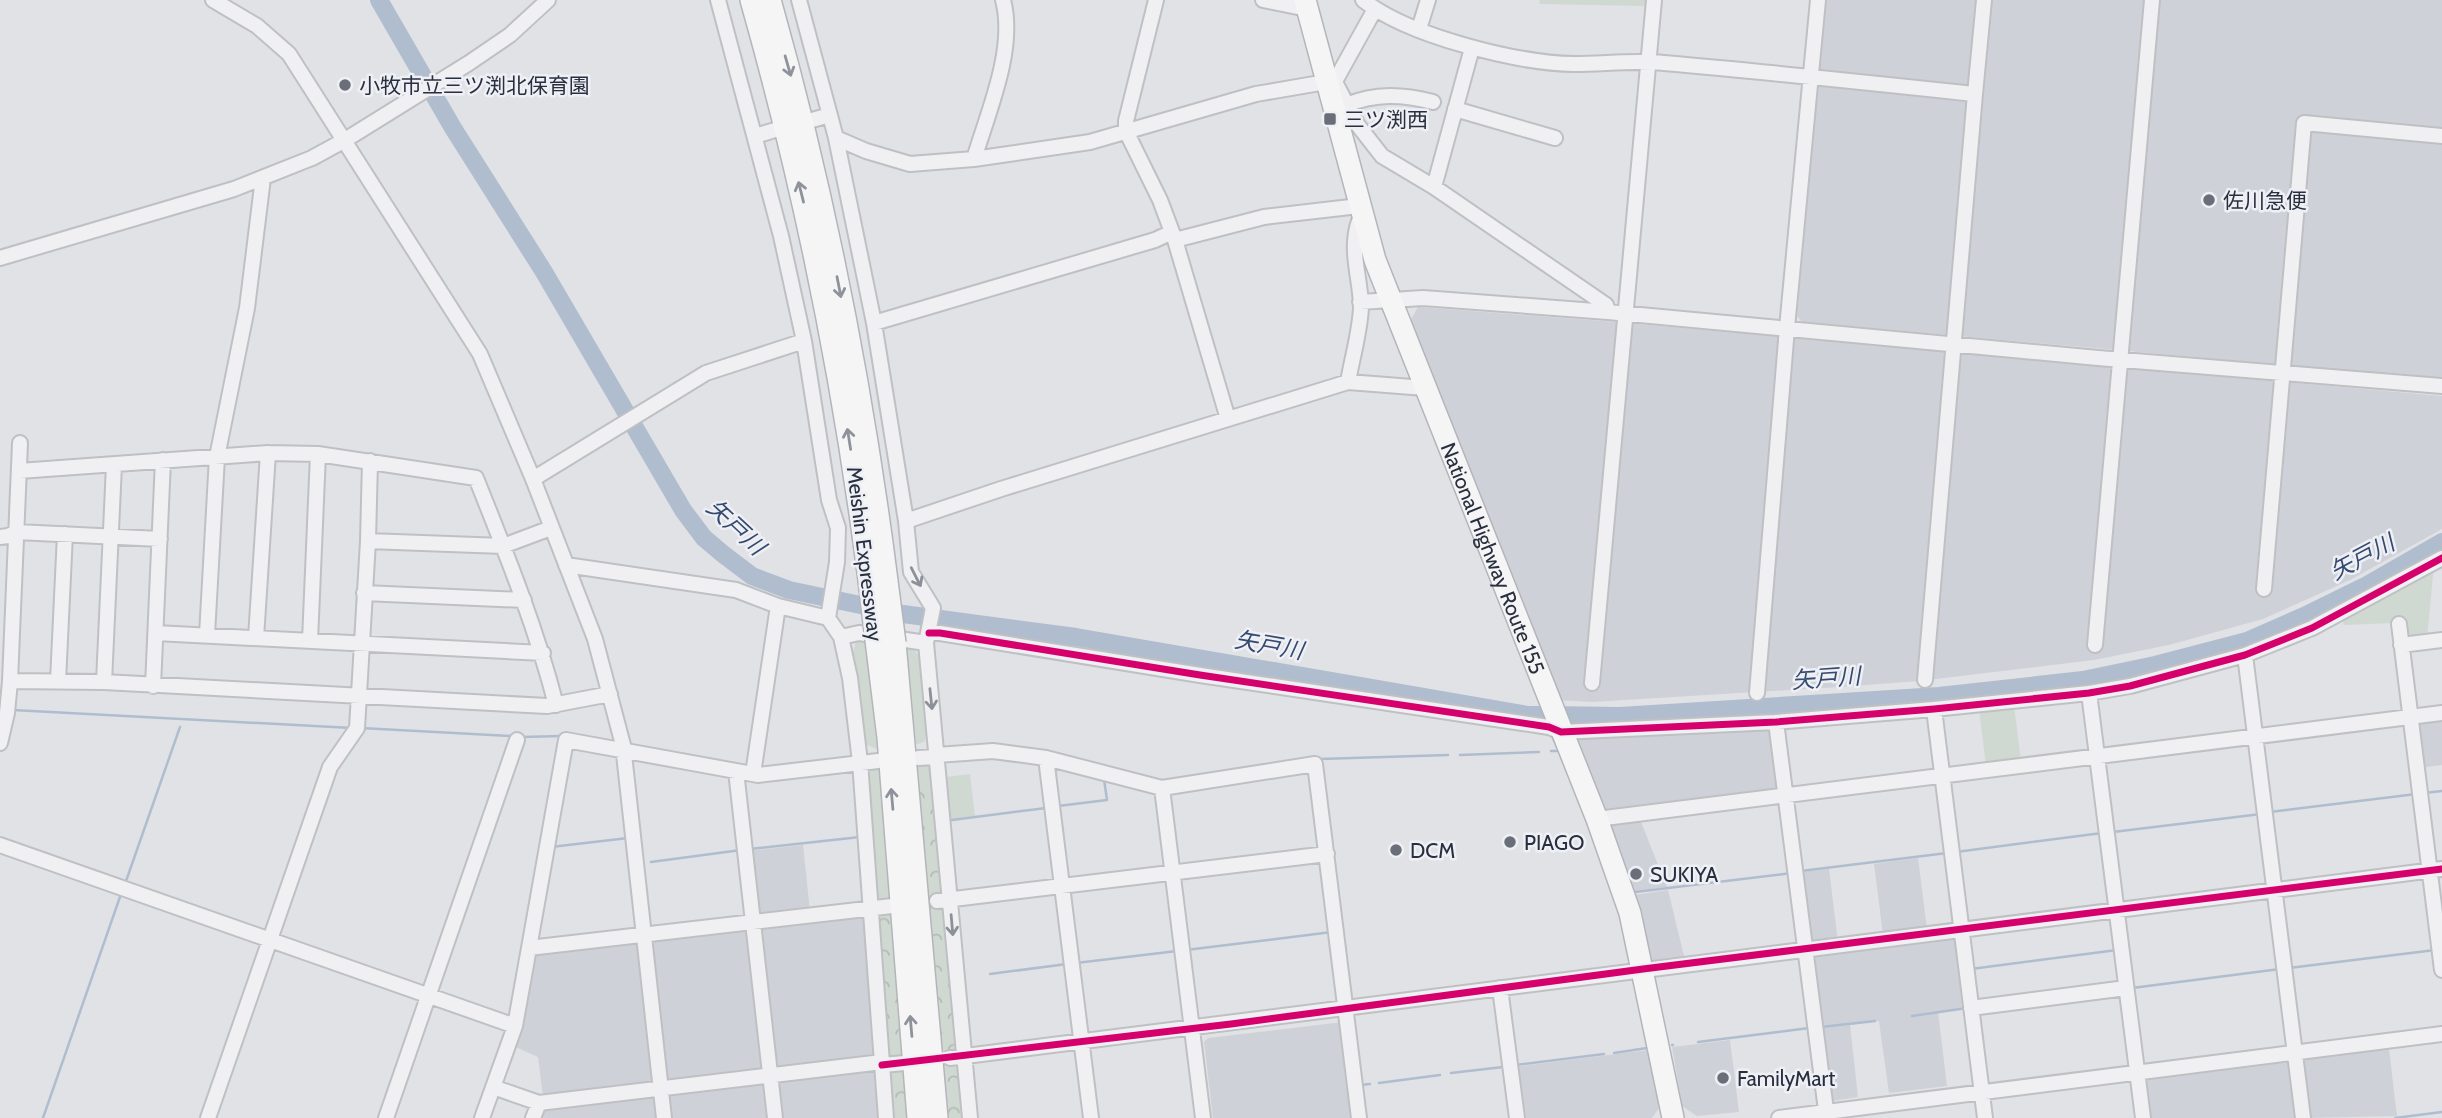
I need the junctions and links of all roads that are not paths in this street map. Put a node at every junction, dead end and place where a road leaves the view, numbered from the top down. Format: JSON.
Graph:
{"nodes":[{"id":1,"x":213,"y":0,"type":"edge"},
{"id":2,"x":548,"y":0,"type":"edge"},
{"id":3,"x":718,"y":0,"type":"edge"},
{"id":4,"x":751,"y":0,"type":"edge"},
{"id":5,"x":770,"y":0,"type":"edge"},
{"id":6,"x":799,"y":0,"type":"edge"},
{"id":7,"x":1003,"y":0,"type":"edge"},
{"id":8,"x":1156,"y":0,"type":"edge"},
{"id":9,"x":1263,"y":0,"type":"edge"},
{"id":10,"x":1428,"y":0,"type":"edge"},
{"id":11,"x":1654,"y":0,"type":"edge"},
{"id":12,"x":1818,"y":0,"type":"edge"},
{"id":13,"x":1984,"y":0,"type":"edge"},
{"id":14,"x":2152,"y":0,"type":"edge"},
{"id":15,"x":1369,"y":4,"type":"edge"},
{"id":16,"x":1306,"y":5,"type":"edge"},
{"id":17,"x":1419,"y":29,"type":"junction"},
{"id":18,"x":1472,"y":48,"type":"junction"},
{"id":19,"x":1648,"y":61,"type":"junction"},
{"id":20,"x":1810,"y":76,"type":"junction"},
{"id":21,"x":1330,"y":83,"type":"junction"},
{"id":22,"x":1975,"y":94,"type":"junction"},
{"id":23,"x":1433,"y":102,"type":"dead end"},
{"id":24,"x":1346,"y":105,"type":"junction"},
{"id":25,"x":1455,"y":109,"type":"junction"},
{"id":26,"x":830,"y":115,"type":"junction"},
{"id":27,"x":812,"y":120,"type":"dead end"},
{"id":28,"x":775,"y":130,"type":"dead end"},
{"id":29,"x":1126,"y":131,"type":"junction"},
{"id":30,"x":755,"y":136,"type":"junction"},
{"id":31,"x":2442,"y":136,"type":"edge"},
{"id":32,"x":836,"y":138,"type":"junction"},
{"id":33,"x":1555,"y":138,"type":"dead end"},
{"id":34,"x":345,"y":140,"type":"junction"},
{"id":35,"x":974,"y":159,"type":"junction"},
{"id":36,"x":263,"y":178,"type":"junction"},
{"id":37,"x":1434,"y":187,"type":"junction"},
{"id":38,"x":1361,"y":213,"type":"junction"},
{"id":39,"x":1174,"y":236,"type":"junction"},
{"id":40,"x":0,"y":258,"type":"edge"},
{"id":41,"x":1390,"y":298,"type":"junction"},
{"id":42,"x":1360,"y":302,"type":"junction"},
{"id":43,"x":1608,"y":312,"type":"junction"},
{"id":44,"x":1626,"y":314,"type":"junction"},
{"id":45,"x":874,"y":324,"type":"junction"},
{"id":46,"x":1787,"y":328,"type":"junction"},
{"id":47,"x":804,"y":341,"type":"junction"},
{"id":48,"x":1954,"y":344,"type":"junction"},
{"id":49,"x":2122,"y":360,"type":"junction"},
{"id":50,"x":2282,"y":373,"type":"junction"},
{"id":51,"x":1348,"y":382,"type":"junction"},
{"id":52,"x":2442,"y":386,"type":"edge"},
{"id":53,"x":1425,"y":388,"type":"junction"},
{"id":54,"x":1228,"y":419,"type":"junction"},
{"id":55,"x":20,"y":443,"type":"dead end"},
{"id":56,"x":268,"y":453,"type":"junction"},
{"id":57,"x":318,"y":454,"type":"junction"},
{"id":58,"x":217,"y":457,"type":"junction"},
{"id":59,"x":163,"y":460,"type":"junction"},
{"id":60,"x":370,"y":461,"type":"junction"},
{"id":61,"x":114,"y":465,"type":"junction"},
{"id":62,"x":19,"y":471,"type":"junction"},
{"id":63,"x":533,"y":479,"type":"junction"},
{"id":64,"x":551,"y":528,"type":"junction"},
{"id":65,"x":901,"y":528,"type":"junction"},
{"id":66,"x":17,"y":532,"type":"junction"},
{"id":67,"x":65,"y":534,"type":"junction"},
{"id":68,"x":111,"y":536,"type":"junction"},
{"id":69,"x":0,"y":537,"type":"edge"},
{"id":70,"x":160,"y":539,"type":"junction"},
{"id":71,"x":368,"y":541,"type":"junction"},
{"id":72,"x":503,"y":546,"type":"junction"},
{"id":73,"x":2442,"y":558,"type":"edge"},
{"id":74,"x":566,"y":565,"type":"junction"},
{"id":75,"x":878,"y":580,"type":"junction"},
{"id":76,"x":2264,"y":589,"type":"dead end"},
{"id":77,"x":364,"y":593,"type":"junction"},
{"id":78,"x":524,"y":600,"type":"junction"},
{"id":79,"x":778,"y":606,"type":"junction"},
{"id":80,"x":828,"y":616,"type":"junction"},
{"id":81,"x":2399,"y":624,"type":"dead end"},
{"id":82,"x":156,"y":633,"type":"junction"},
{"id":83,"x":206,"y":635,"type":"junction"},
{"id":84,"x":928,"y":636,"type":"junction"},
{"id":85,"x":841,"y":637,"type":"junction"},
{"id":86,"x":256,"y":638,"type":"junction"},
{"id":87,"x":2442,"y":640,"type":"edge"},
{"id":88,"x":310,"y":641,"type":"junction"},
{"id":89,"x":885,"y":642,"type":"junction"},
{"id":90,"x":361,"y":644,"type":"junction"},
{"id":91,"x":2095,"y":645,"type":"dead end"},
{"id":92,"x":2401,"y":645,"type":"junction"},
{"id":93,"x":542,"y":653,"type":"junction"},
{"id":94,"x":2245,"y":655,"type":"junction"},
{"id":95,"x":1925,"y":680,"type":"dead end"},
{"id":96,"x":9,"y":681,"type":"junction"},
{"id":97,"x":58,"y":681,"type":"junction"},
{"id":98,"x":104,"y":682,"type":"junction"},
{"id":99,"x":1592,"y":683,"type":"dead end"},
{"id":100,"x":153,"y":686,"type":"junction"},
{"id":101,"x":1757,"y":693,"type":"dead end"},
{"id":102,"x":2089,"y":693,"type":"junction"},
{"id":103,"x":610,"y":694,"type":"junction"},
{"id":104,"x":358,"y":696,"type":"junction"},
{"id":105,"x":556,"y":705,"type":"junction"},
{"id":106,"x":1934,"y":709,"type":"junction"},
{"id":107,"x":2442,"y":713,"type":"edge"},
{"id":108,"x":2410,"y":717,"type":"junction"},
{"id":109,"x":1776,"y":722,"type":"junction"},
{"id":110,"x":1560,"y":730,"type":"junction"},
{"id":111,"x":2255,"y":736,"type":"junction"},
{"id":112,"x":517,"y":740,"type":"dead end"},
{"id":113,"x":0,"y":743,"type":"edge"},
{"id":114,"x":623,"y":751,"type":"junction"},
{"id":115,"x":937,"y":756,"type":"junction"},
{"id":116,"x":2097,"y":756,"type":"junction"},
{"id":117,"x":918,"y":758,"type":"dead end"},
{"id":118,"x":1046,"y":758,"type":"junction"},
{"id":119,"x":878,"y":761,"type":"dead end"},
{"id":120,"x":860,"y":762,"type":"junction"},
{"id":121,"x":736,"y":771,"type":"junction"},
{"id":122,"x":753,"y":774,"type":"junction"},
{"id":123,"x":1942,"y":776,"type":"junction"},
{"id":124,"x":1162,"y":788,"type":"junction"},
{"id":125,"x":1785,"y":795,"type":"junction"},
{"id":126,"x":1597,"y":819,"type":"junction"},
{"id":127,"x":0,"y":845,"type":"edge"},
{"id":128,"x":1326,"y":853,"type":"junction"},
{"id":129,"x":2436,"y":870,"type":"edge"},
{"id":130,"x":1172,"y":873,"type":"junction"},
{"id":131,"x":1062,"y":886,"type":"junction"},
{"id":132,"x":2275,"y":890,"type":"junction"},
{"id":133,"x":943,"y":901,"type":"junction"},
{"id":134,"x":892,"y":906,"type":"dead end"},
{"id":135,"x":870,"y":908,"type":"junction"},
{"id":136,"x":2116,"y":910,"type":"junction"},
{"id":137,"x":753,"y":923,"type":"junction"},
{"id":138,"x":1961,"y":929,"type":"junction"},
{"id":139,"x":643,"y":934,"type":"junction"},
{"id":140,"x":271,"y":939,"type":"junction"},
{"id":141,"x":530,"y":948,"type":"junction"},
{"id":142,"x":1805,"y":948,"type":"junction"},
{"id":143,"x":1643,"y":969,"type":"junction"},
{"id":144,"x":2442,"y":970,"type":"edge"},
{"id":145,"x":1500,"y":988,"type":"junction"},
{"id":146,"x":2126,"y":988,"type":"junction"},
{"id":147,"x":429,"y":995,"type":"junction"},
{"id":148,"x":1346,"y":1008,"type":"junction"},
{"id":149,"x":1971,"y":1008,"type":"junction"},
{"id":150,"x":515,"y":1026,"type":"junction"},
{"id":151,"x":1191,"y":1028,"type":"junction"},
{"id":152,"x":2442,"y":1034,"type":"edge"},
{"id":153,"x":1082,"y":1042,"type":"junction"},
{"id":154,"x":2295,"y":1051,"type":"junction"},
{"id":155,"x":957,"y":1058,"type":"junction"},
{"id":156,"x":905,"y":1063,"type":"dead end"},
{"id":157,"x":882,"y":1064,"type":"junction"},
{"id":158,"x":2137,"y":1071,"type":"junction"},
{"id":159,"x":770,"y":1076,"type":"junction"},
{"id":160,"x":493,"y":1087,"type":"junction"},
{"id":161,"x":661,"y":1088,"type":"junction"},
{"id":162,"x":1982,"y":1091,"type":"junction"},
{"id":163,"x":539,"y":1103,"type":"junction"},
{"id":164,"x":1827,"y":1115,"type":"edge"},
{"id":165,"x":208,"y":1118,"type":"edge"},
{"id":166,"x":386,"y":1118,"type":"edge"},
{"id":167,"x":482,"y":1118,"type":"edge"},
{"id":168,"x":533,"y":1118,"type":"edge"},
{"id":169,"x":664,"y":1118,"type":"edge"},
{"id":170,"x":775,"y":1118,"type":"edge"},
{"id":171,"x":886,"y":1118,"type":"edge"},
{"id":172,"x":918,"y":1118,"type":"edge"},
{"id":173,"x":937,"y":1118,"type":"edge"},
{"id":174,"x":970,"y":1118,"type":"edge"},
{"id":175,"x":1091,"y":1118,"type":"edge"},
{"id":176,"x":1203,"y":1118,"type":"edge"},
{"id":177,"x":1359,"y":1118,"type":"edge"},
{"id":178,"x":1517,"y":1118,"type":"edge"},
{"id":179,"x":1673,"y":1118,"type":"edge"},
{"id":180,"x":1779,"y":1118,"type":"edge"},
{"id":181,"x":1985,"y":1118,"type":"edge"},
{"id":182,"x":2143,"y":1118,"type":"edge"},
{"id":183,"x":2304,"y":1118,"type":"edge"}],
"edges":[{"from":1,"to":34,"type":"street"},
{"from":2,"to":34,"type":"street"},
{"from":3,"to":30,"type":"street"},
{"from":75,"to":4,"type":"highway","name":"Meishin Expressway","one_way":true},
{"from":5,"to":75,"type":"highway","name":"Meishin Expressway","one_way":true},
{"from":6,"to":26,"type":"street"},
{"from":7,"to":35,"type":"street"},
{"from":8,"to":29,"type":"street"},
{"from":9,"to":16,"type":"street"},
{"from":10,"to":17,"type":"street"},
{"from":11,"to":19,"type":"street"},
{"from":12,"to":20,"type":"street"},
{"from":13,"to":22,"type":"street"},
{"from":14,"to":49,"type":"street"},
{"from":15,"to":17,"type":"street"},
{"from":15,"to":21,"type":"street"},
{"from":16,"to":21,"type":"highway","name":"National Highway Route 155"},
{"from":17,"to":18,"type":"street"},
{"from":18,"to":19,"type":"street"},
{"from":18,"to":25,"type":"street"},
{"from":19,"to":20,"type":"street"},
{"from":19,"to":44,"type":"street"},
{"from":20,"to":22,"type":"street"},
{"from":20,"to":46,"type":"street"},
{"from":21,"to":24,"type":"street"},
{"from":21,"to":29,"type":"street"},
{"from":21,"to":38,"type":"highway","name":"National Highway Route 155"},
{"from":22,"to":48,"type":"street"},
{"from":23,"to":24,"type":"street"},
{"from":24,"to":37,"type":"street"},
{"from":25,"to":33,"type":"street"},
{"from":25,"to":37,"type":"street"},
{"from":26,"to":27,"type":"street"},
{"from":26,"to":32,"type":"street"},
{"from":28,"to":30,"type":"street"},
{"from":29,"to":35,"type":"street"},
{"from":29,"to":39,"type":"street"},
{"from":30,"to":47,"type":"street"},
{"from":31,"to":50,"type":"street"},
{"from":32,"to":35,"type":"street"},
{"from":32,"to":45,"type":"street"},
{"from":34,"to":36,"type":"street"},
{"from":34,"to":63,"type":"street"},
{"from":36,"to":40,"type":"street"},
{"from":36,"to":58,"type":"street"},
{"from":37,"to":43,"type":"street"},
{"from":38,"to":39,"type":"street"},
{"from":38,"to":41,"type":"highway","name":"National Highway Route 155"},
{"from":38,"to":42,"type":"street"},
{"from":39,"to":45,"type":"street"},
{"from":39,"to":54,"type":"street"},
{"from":41,"to":42,"type":"street"},
{"from":41,"to":43,"type":"street"},
{"from":41,"to":53,"type":"highway","name":"National Highway Route 155"},
{"from":42,"to":51,"type":"street"},
{"from":43,"to":44,"type":"street"},
{"from":44,"to":46,"type":"street"},
{"from":44,"to":99,"type":"street"},
{"from":45,"to":65,"type":"street"},
{"from":46,"to":48,"type":"street"},
{"from":46,"to":101,"type":"street"},
{"from":47,"to":63,"type":"street"},
{"from":47,"to":80,"type":"street"},
{"from":48,"to":49,"type":"street"},
{"from":48,"to":95,"type":"street"},
{"from":49,"to":50,"type":"street"},
{"from":49,"to":91,"type":"street"},
{"from":50,"to":52,"type":"street"},
{"from":50,"to":76,"type":"street"},
{"from":51,"to":53,"type":"street"},
{"from":51,"to":54,"type":"street"},
{"from":53,"to":110,"type":"highway","name":"National Highway Route 155"},
{"from":54,"to":65,"type":"street"},
{"from":55,"to":62,"type":"street"},
{"from":56,"to":57,"type":"street"},
{"from":56,"to":58,"type":"street"},
{"from":56,"to":86,"type":"street"},
{"from":57,"to":60,"type":"street"},
{"from":57,"to":88,"type":"street"},
{"from":58,"to":59,"type":"street"},
{"from":58,"to":83,"type":"street"},
{"from":59,"to":61,"type":"street"},
{"from":59,"to":70,"type":"street"},
{"from":60,"to":71,"type":"street"},
{"from":60,"to":72,"type":"street"},
{"from":61,"to":62,"type":"street"},
{"from":61,"to":68,"type":"street"},
{"from":62,"to":66,"type":"street"},
{"from":63,"to":64,"type":"street"},
{"from":64,"to":72,"type":"street"},
{"from":64,"to":74,"type":"street"},
{"from":65,"to":84,"type":"street","one_way":true},
{"from":66,"to":67,"type":"street"},
{"from":66,"to":69,"type":"street"},
{"from":66,"to":96,"type":"street"},
{"from":67,"to":68,"type":"street"},
{"from":67,"to":97,"type":"street"},
{"from":68,"to":70,"type":"street"},
{"from":68,"to":98,"type":"street"},
{"from":70,"to":82,"type":"street"},
{"from":71,"to":72,"type":"street"},
{"from":71,"to":77,"type":"street"},
{"from":72,"to":78,"type":"street"},
{"from":73,"to":94,"type":"street"},
{"from":74,"to":79,"type":"street"},
{"from":74,"to":103,"type":"street"},
{"from":75,"to":89,"type":"highway","name":"Meishin Expressway","bridge":true},
{"from":77,"to":78,"type":"street"},
{"from":77,"to":90,"type":"street"},
{"from":78,"to":93,"type":"street"},
{"from":79,"to":80,"type":"street"},
{"from":79,"to":122,"type":"street"},
{"from":80,"to":85,"type":"street"},
{"from":81,"to":92,"type":"street"},
{"from":82,"to":83,"type":"street"},
{"from":82,"to":100,"type":"street"},
{"from":83,"to":86,"type":"street"},
{"from":84,"to":85,"type":"street"},
{"from":84,"to":110,"type":"street"},
{"from":84,"to":115,"type":"street","one_way":true},
{"from":85,"to":120,"type":"street"},
{"from":86,"to":88,"type":"street"},
{"from":87,"to":92,"type":"street"},
{"from":88,"to":90,"type":"street"},
{"from":172,"to":89,"type":"highway","name":"Meishin Expressway","one_way":true},
{"from":89,"to":173,"type":"highway","name":"Meishin Expressway"},
{"from":90,"to":93,"type":"street"},
{"from":90,"to":104,"type":"street"},
{"from":92,"to":108,"type":"street"},
{"from":93,"to":105,"type":"street"},
{"from":94,"to":102,"type":"street"},
{"from":94,"to":111,"type":"street"},
{"from":96,"to":97,"type":"street"},
{"from":96,"to":113,"type":"street"},
{"from":97,"to":98,"type":"street"},
{"from":98,"to":100,"type":"street"},
{"from":100,"to":104,"type":"street"},
{"from":102,"to":106,"type":"street"},
{"from":102,"to":116,"type":"street"},
{"from":103,"to":105,"type":"street"},
{"from":103,"to":114,"type":"street"},
{"from":104,"to":105,"type":"street"},
{"from":104,"to":140,"type":"street"},
{"from":106,"to":109,"type":"street"},
{"from":106,"to":123,"type":"street"},
{"from":107,"to":108,"type":"street"},
{"from":108,"to":111,"type":"street"},
{"from":108,"to":129,"type":"street"},
{"from":109,"to":110,"type":"street"},
{"from":109,"to":125,"type":"street"},
{"from":110,"to":126,"type":"highway","name":"National Highway Route 155"},
{"from":111,"to":116,"type":"street"},
{"from":111,"to":132,"type":"street"},
{"from":112,"to":147,"type":"street"},
{"from":114,"to":121,"type":"street"},
{"from":114,"to":139,"type":"street"},
{"from":114,"to":141,"type":"street"},
{"from":115,"to":117,"type":"street"},
{"from":115,"to":118,"type":"street"},
{"from":115,"to":133,"type":"street"},
{"from":116,"to":123,"type":"street"},
{"from":116,"to":136,"type":"street"},
{"from":118,"to":124,"type":"street"},
{"from":118,"to":131,"type":"street"},
{"from":119,"to":120,"type":"street"},
{"from":120,"to":122,"type":"street"},
{"from":120,"to":135,"type":"street"},
{"from":121,"to":122,"type":"street"},
{"from":121,"to":137,"type":"street"},
{"from":123,"to":125,"type":"street"},
{"from":123,"to":138,"type":"street"},
{"from":124,"to":128,"type":"street"},
{"from":124,"to":130,"type":"street"},
{"from":125,"to":126,"type":"street"},
{"from":125,"to":142,"type":"street"},
{"from":126,"to":143,"type":"highway","name":"National Highway Route 155"},
{"from":127,"to":140,"type":"street"},
{"from":128,"to":130,"type":"street"},
{"from":128,"to":148,"type":"street"},
{"from":129,"to":132,"type":"street"},
{"from":129,"to":144,"type":"street"},
{"from":130,"to":131,"type":"street"},
{"from":130,"to":151,"type":"street"},
{"from":131,"to":133,"type":"street"},
{"from":131,"to":153,"type":"street"},
{"from":132,"to":136,"type":"street"},
{"from":132,"to":154,"type":"street"},
{"from":133,"to":155,"type":"street","one_way":true},
{"from":134,"to":135,"type":"street"},
{"from":135,"to":137,"type":"street"},
{"from":135,"to":157,"type":"street"},
{"from":136,"to":138,"type":"street"},
{"from":136,"to":146,"type":"street"},
{"from":137,"to":139,"type":"street"},
{"from":137,"to":159,"type":"street"},
{"from":138,"to":142,"type":"street"},
{"from":138,"to":149,"type":"street"},
{"from":139,"to":141,"type":"street"},
{"from":139,"to":161,"type":"street"},
{"from":140,"to":147,"type":"street"},
{"from":140,"to":165,"type":"street"},
{"from":141,"to":150,"type":"street"},
{"from":142,"to":143,"type":"street"},
{"from":142,"to":164,"type":"street"},
{"from":143,"to":145,"type":"street"},
{"from":143,"to":179,"type":"highway","name":"National Highway Route 155"},
{"from":145,"to":148,"type":"street"},
{"from":145,"to":178,"type":"street"},
{"from":146,"to":149,"type":"street"},
{"from":146,"to":158,"type":"street"},
{"from":147,"to":150,"type":"street"},
{"from":147,"to":166,"type":"street"},
{"from":148,"to":151,"type":"street"},
{"from":148,"to":177,"type":"street"},
{"from":149,"to":162,"type":"street"},
{"from":150,"to":160,"type":"street"},
{"from":151,"to":153,"type":"street"},
{"from":151,"to":176,"type":"street"},
{"from":152,"to":154,"type":"street"},
{"from":153,"to":155,"type":"street"},
{"from":153,"to":175,"type":"street"},
{"from":154,"to":158,"type":"street"},
{"from":154,"to":183,"type":"street"},
{"from":155,"to":174,"type":"street"},
{"from":156,"to":157,"type":"street"},
{"from":157,"to":159,"type":"street"},
{"from":157,"to":171,"type":"street"},
{"from":158,"to":162,"type":"street"},
{"from":158,"to":182,"type":"street"},
{"from":159,"to":161,"type":"street"},
{"from":159,"to":170,"type":"street"},
{"from":160,"to":163,"type":"street"},
{"from":160,"to":167,"type":"street"},
{"from":161,"to":163,"type":"street"},
{"from":161,"to":169,"type":"street"},
{"from":162,"to":164,"type":"street"},
{"from":162,"to":181,"type":"street"},
{"from":163,"to":168,"type":"street"},
{"from":164,"to":180,"type":"street"}]}
